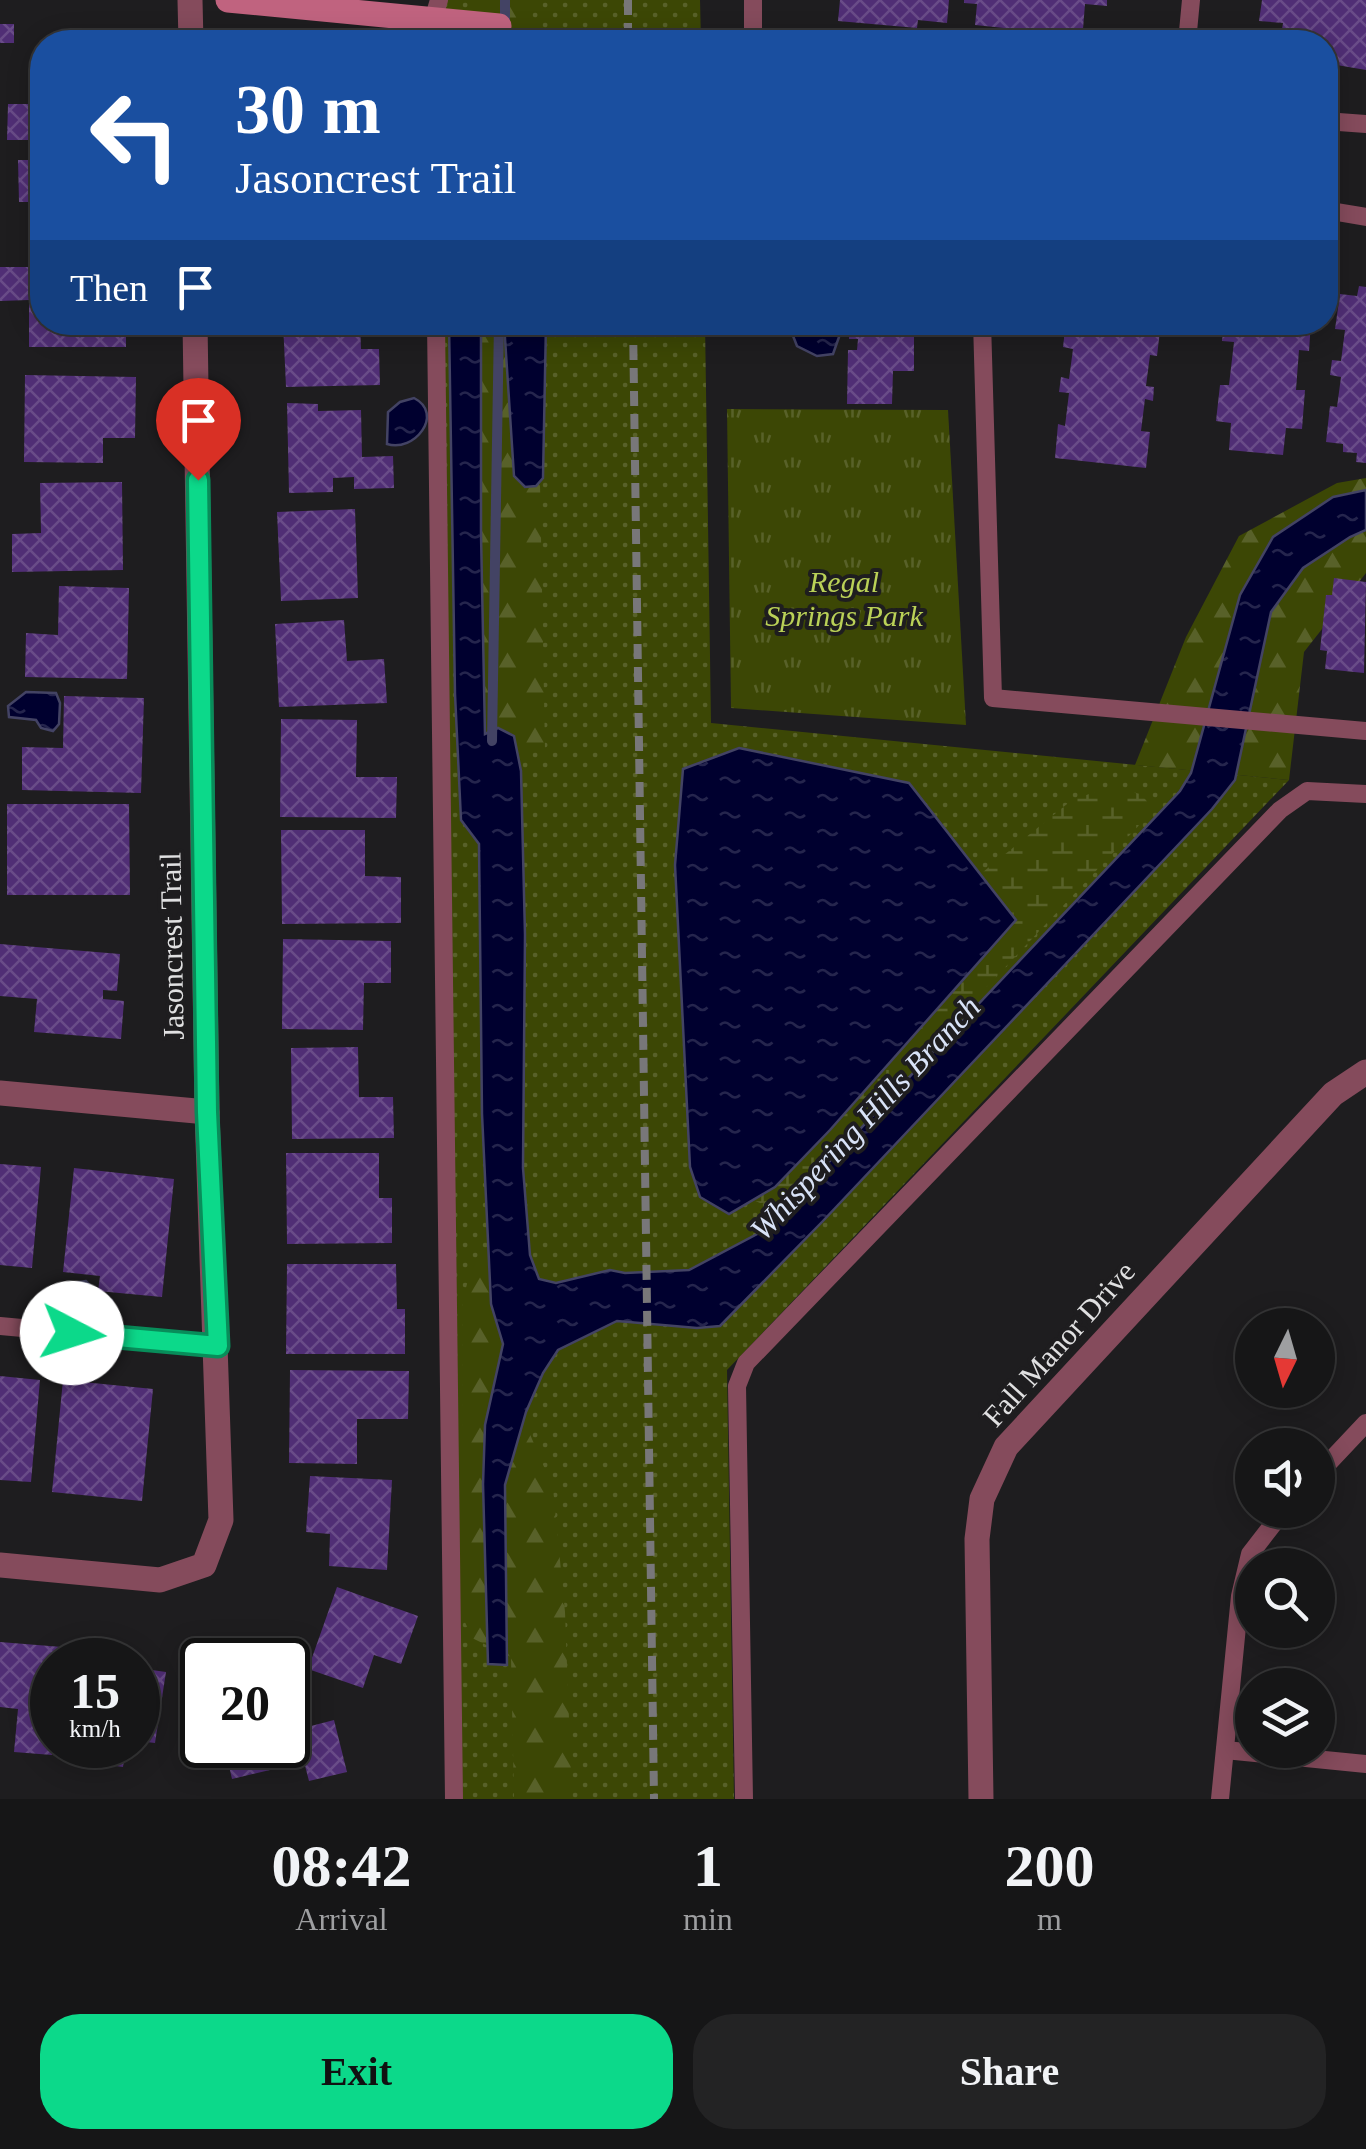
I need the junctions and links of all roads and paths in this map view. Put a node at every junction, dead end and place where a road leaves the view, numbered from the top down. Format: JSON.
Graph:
{"nodes":[{"id":1,"x":190,"y":0,"type":"edge"},
{"id":2,"x":228,"y":0,"type":"edge"},
{"id":3,"x":753,"y":0,"type":"edge"},
{"id":4,"x":1191,"y":0,"type":"edge"},
{"id":5,"x":435,"y":21,"type":"edge"},
{"id":6,"x":500,"y":26,"type":"dead end"},
{"id":7,"x":191,"y":30,"type":"edge"},
{"id":8,"x":753,"y":30,"type":"edge"},
{"id":9,"x":1188,"y":30,"type":"edge"},
{"id":10,"x":1338,"y":121,"type":"edge"},
{"id":11,"x":1366,"y":124,"type":"edge"},
{"id":12,"x":1338,"y":213,"type":"edge"},
{"id":13,"x":1366,"y":218,"type":"edge"},
{"id":14,"x":195,"y":335,"type":"edge"},
{"id":15,"x":436,"y":335,"type":"edge"},
{"id":16,"x":982,"y":335,"type":"edge"},
{"id":17,"x":1366,"y":731,"type":"edge"},
{"id":18,"x":1366,"y":794,"type":"edge"},
{"id":19,"x":1366,"y":1072,"type":"edge"},
{"id":20,"x":0,"y":1093,"type":"edge"},
{"id":21,"x":207,"y":1112,"type":"junction"},
{"id":22,"x":0,"y":1326,"type":"edge"},
{"id":23,"x":218,"y":1346,"type":"junction"},
{"id":24,"x":1366,"y":1423,"type":"edge"},
{"id":25,"x":1335,"y":1456,"type":"edge"},
{"id":26,"x":1270,"y":1528,"type":"edge"},
{"id":27,"x":0,"y":1565,"type":"edge"},
{"id":28,"x":1225,"y":1750,"type":"junction"},
{"id":29,"x":1366,"y":1764,"type":"edge"},
{"id":30,"x":454,"y":1799,"type":"edge"},
{"id":31,"x":744,"y":1799,"type":"edge"},
{"id":32,"x":981,"y":1799,"type":"edge"},
{"id":33,"x":1220,"y":1799,"type":"edge"}],
"edges":[{"from":1,"to":7,"type":"street"},
{"from":2,"to":5,"type":"street"},
{"from":3,"to":8,"type":"lane"},
{"from":4,"to":9,"type":"lane"},
{"from":5,"to":6,"type":"street"},
{"from":10,"to":11,"type":"lane"},
{"from":12,"to":13,"type":"lane"},
{"from":14,"to":21,"type":"street","name":"Jasoncrest Trail"},
{"from":15,"to":30,"type":"lane"},
{"from":16,"to":17,"type":"lane"},
{"from":18,"to":31,"type":"lane"},
{"from":19,"to":32,"type":"street","name":"Fall Manor Drive"},
{"from":20,"to":21,"type":"street"},
{"from":21,"to":23,"type":"street","name":"Jasoncrest Trail"},
{"from":22,"to":23,"type":"lane"},
{"from":23,"to":27,"type":"street","name":"Jasoncrest Trail"},
{"from":24,"to":25,"type":"lane"},
{"from":26,"to":28,"type":"lane"},
{"from":28,"to":29,"type":"lane"},
{"from":28,"to":33,"type":"lane"}]}
